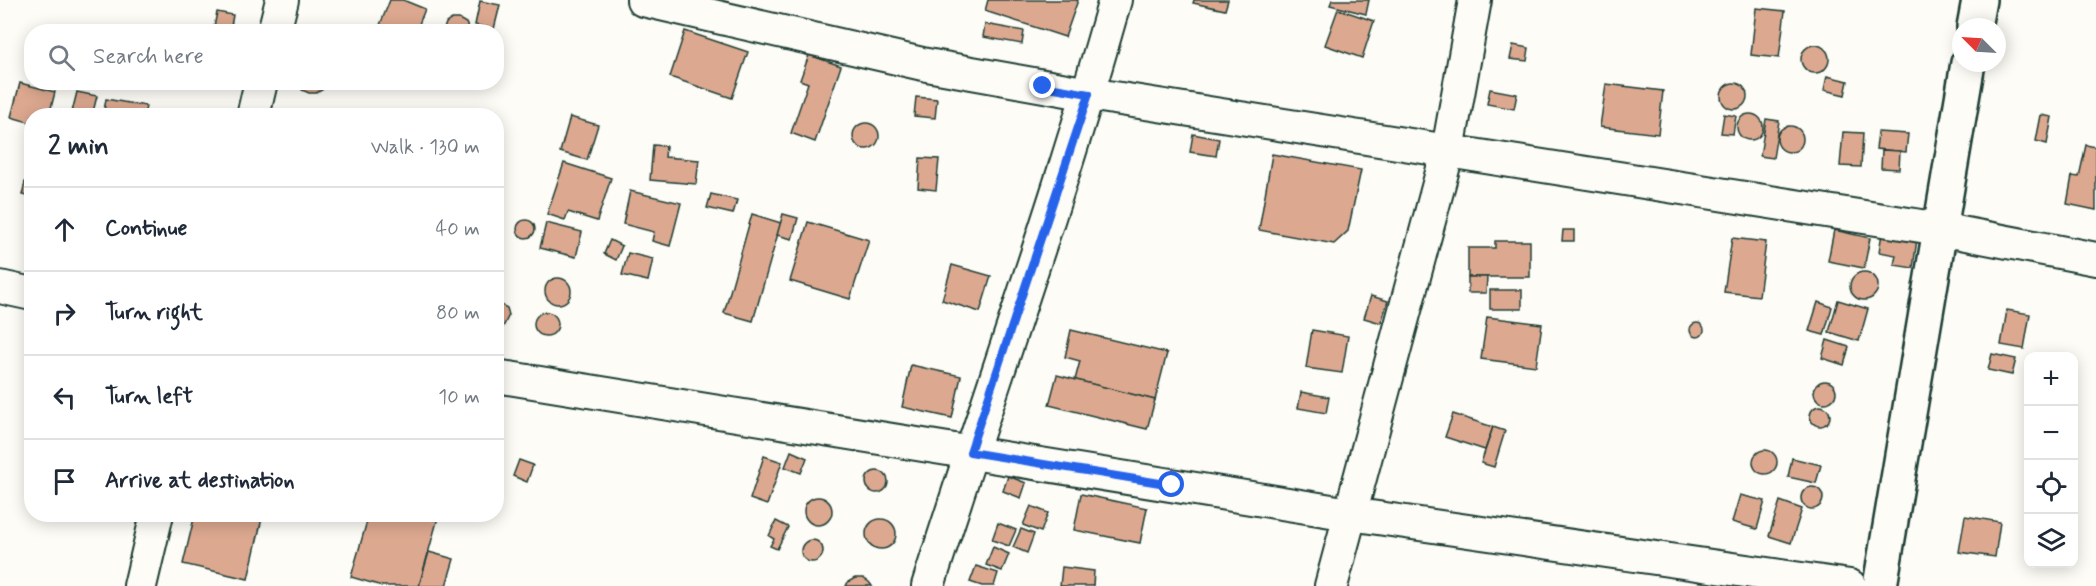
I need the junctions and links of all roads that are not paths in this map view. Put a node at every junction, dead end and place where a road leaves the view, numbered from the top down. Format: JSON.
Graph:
{"nodes":[{"id":1,"x":282,"y":0,"type":"edge"},
{"id":2,"x":643,"y":0,"type":"edge"},
{"id":3,"x":1115,"y":0,"type":"edge"},
{"id":4,"x":1475,"y":0,"type":"edge"},
{"id":5,"x":1979,"y":0,"type":"edge"},
{"id":6,"x":1976,"y":18,"type":"edge"},
{"id":7,"x":276,"y":24,"type":"edge"},
{"id":8,"x":1966,"y":72,"type":"edge"},
{"id":9,"x":259,"y":90,"type":"edge"},
{"id":10,"x":1089,"y":94,"type":"junction"},
{"id":11,"x":255,"y":108,"type":"edge"},
{"id":12,"x":1448,"y":150,"type":"junction"},
{"id":13,"x":1940,"y":229,"type":"junction"},
{"id":14,"x":2096,"y":259,"type":"edge"},
{"id":15,"x":0,"y":287,"type":"edge"},
{"id":16,"x":24,"y":292,"type":"edge"},
{"id":17,"x":504,"y":377,"type":"edge"},
{"id":18,"x":970,"y":452,"type":"junction"},
{"id":19,"x":1350,"y":514,"type":"junction"},
{"id":20,"x":154,"y":522,"type":"edge"},
{"id":21,"x":140,"y":586,"type":"edge"},
{"id":22,"x":928,"y":586,"type":"edge"},
{"id":23,"x":1331,"y":586,"type":"edge"},
{"id":24,"x":1850,"y":586,"type":"edge"},
{"id":25,"x":1880,"y":586,"type":"edge"}],
"edges":[{"from":1,"to":7,"type":"street"},
{"from":2,"to":10,"type":"street"},
{"from":3,"to":10,"type":"street"},
{"from":4,"to":12,"type":"street"},
{"from":5,"to":6,"type":"main road"},
{"from":8,"to":13,"type":"main road"},
{"from":9,"to":11,"type":"street"},
{"from":10,"to":12,"type":"street"},
{"from":10,"to":18,"type":"street"},
{"from":12,"to":13,"type":"street"},
{"from":12,"to":19,"type":"street"},
{"from":13,"to":14,"type":"street"},
{"from":13,"to":25,"type":"main road"},
{"from":15,"to":16,"type":"street"},
{"from":17,"to":18,"type":"street"},
{"from":18,"to":19,"type":"street"},
{"from":18,"to":22,"type":"street"},
{"from":19,"to":23,"type":"street"},
{"from":19,"to":24,"type":"street"},
{"from":20,"to":21,"type":"street"}]}
